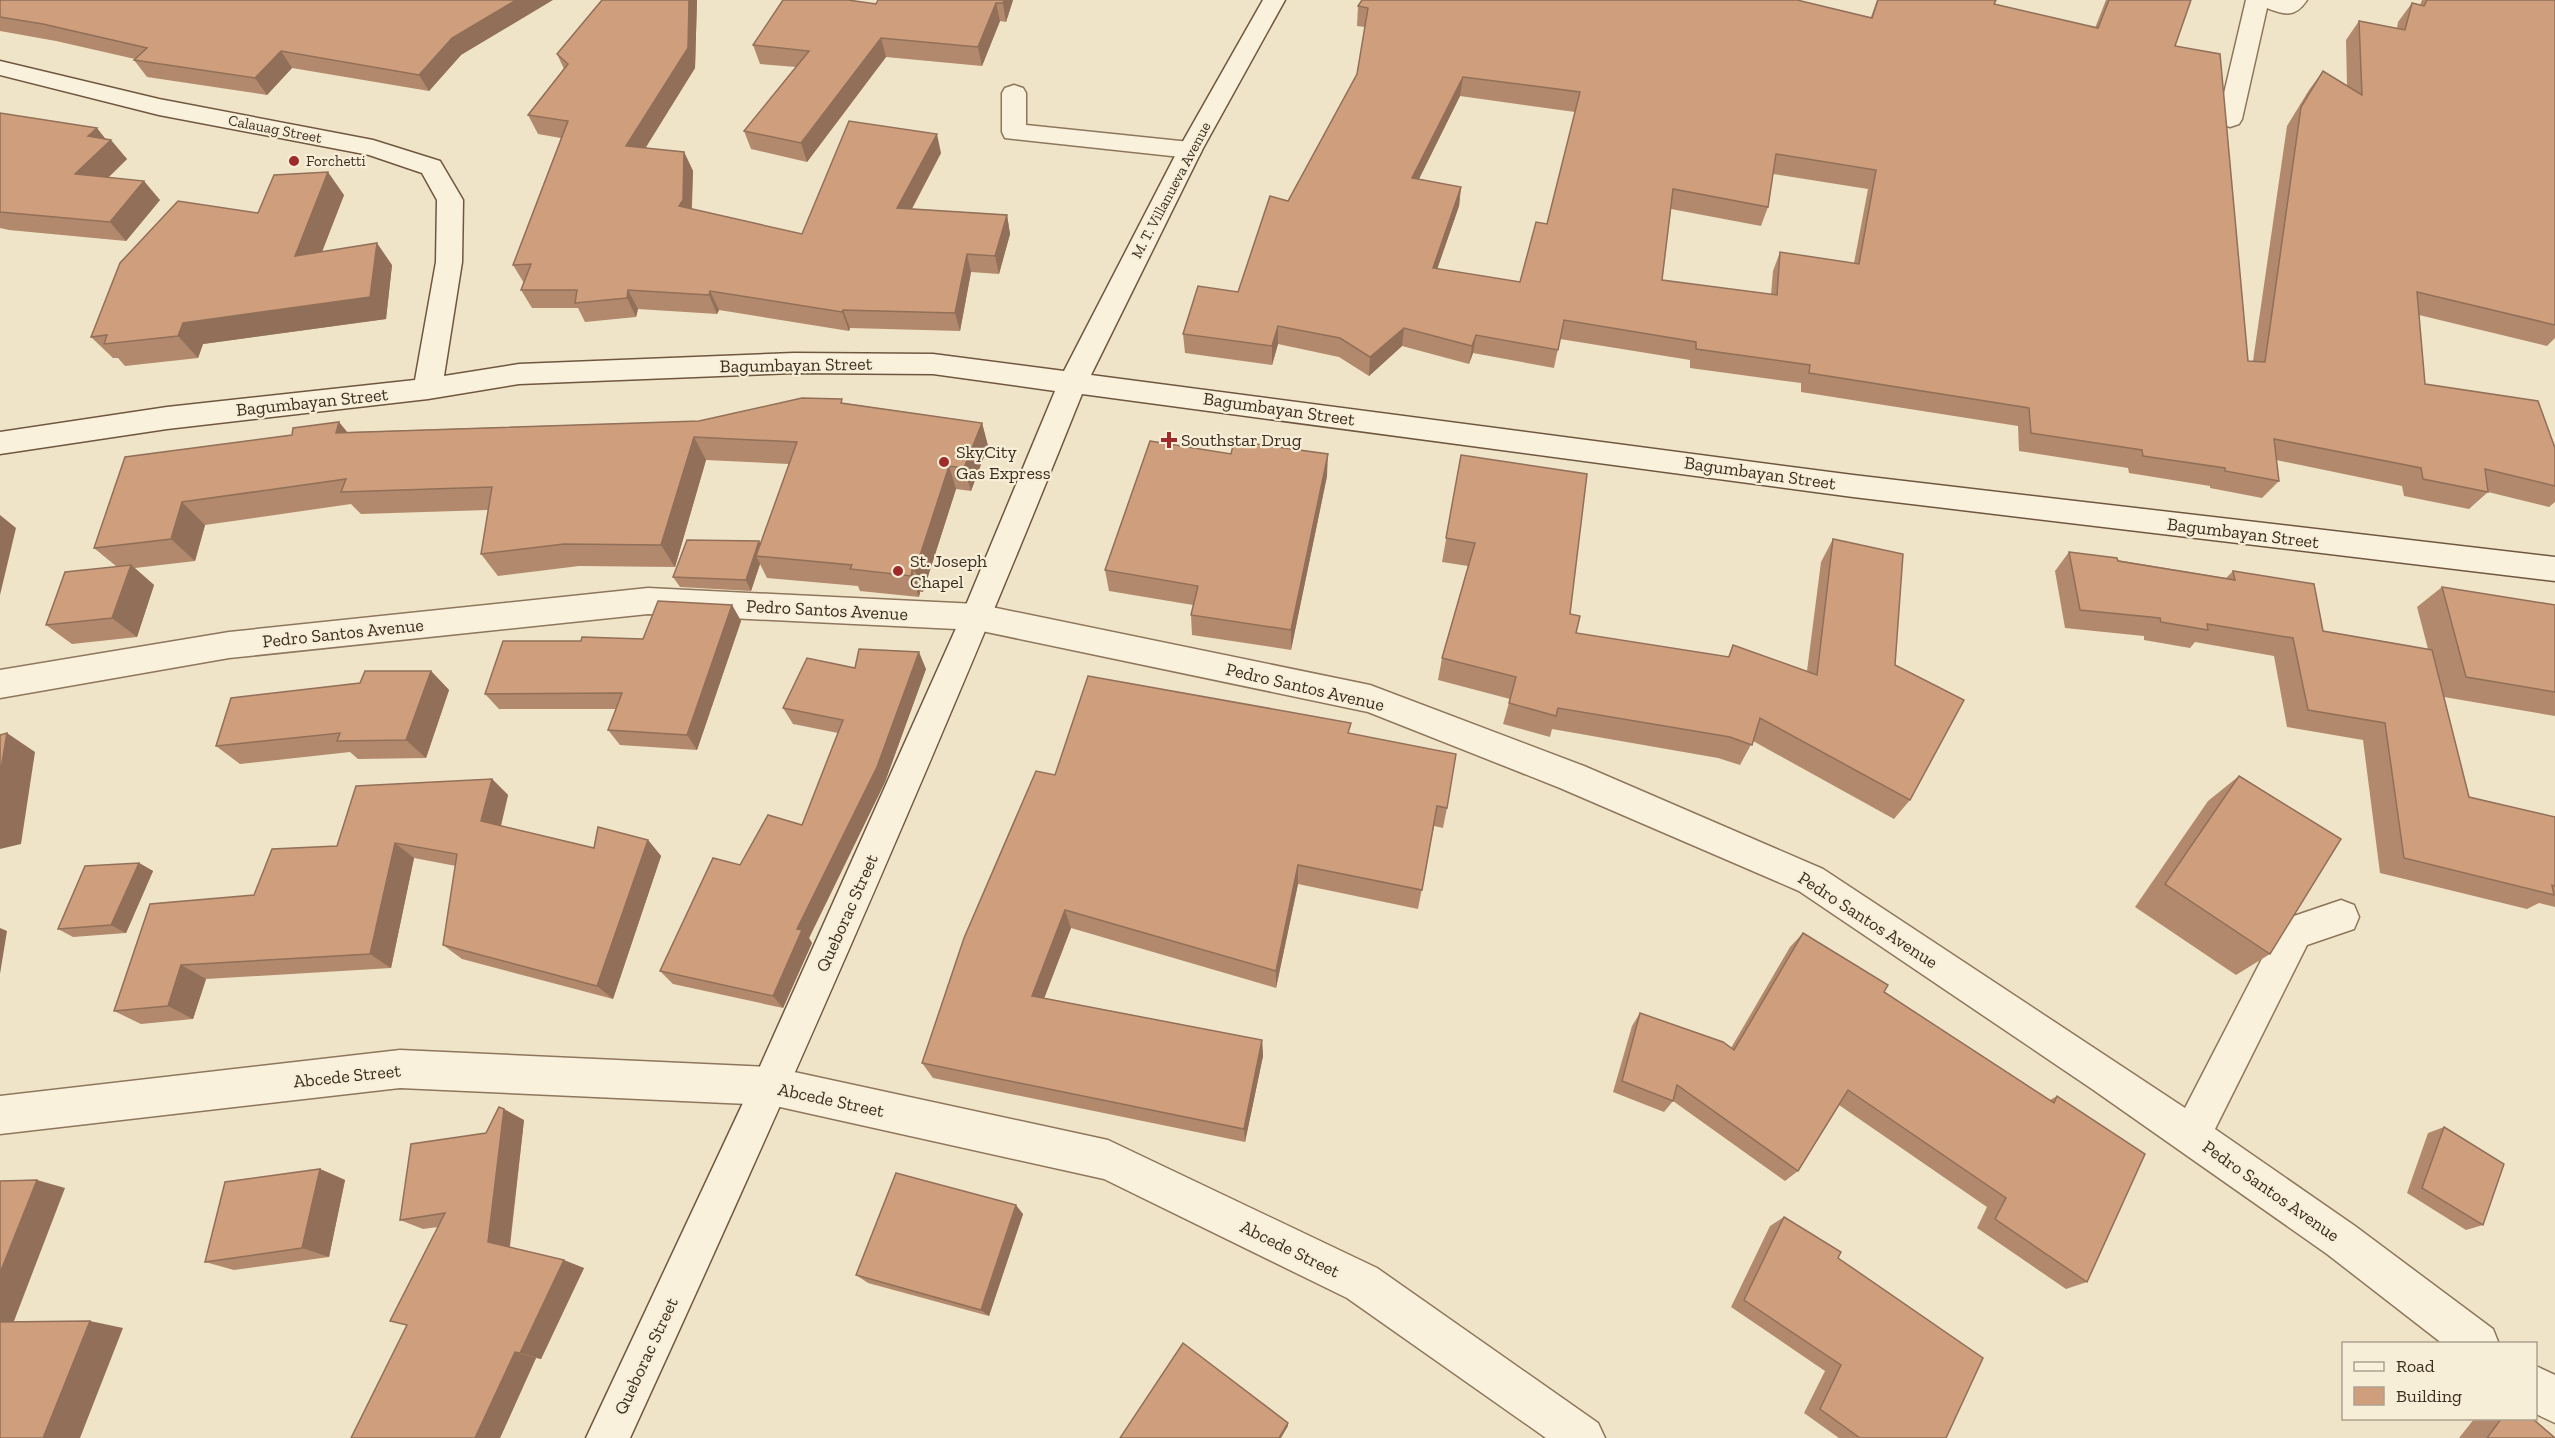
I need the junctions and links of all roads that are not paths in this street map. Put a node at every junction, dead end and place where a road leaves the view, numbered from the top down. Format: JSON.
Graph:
{"nodes":[{"id":1,"x":1274,"y":0,"type":"edge"},
{"id":2,"x":2256,"y":0,"type":"edge"},
{"id":3,"x":2264,"y":0,"type":"edge"},
{"id":4,"x":2296,"y":0,"type":"edge"},
{"id":5,"x":0,"y":68,"type":"edge"},
{"id":6,"x":1014,"y":93,"type":"dead end"},
{"id":7,"x":2230,"y":120,"type":"dead end"},
{"id":8,"x":1190,"y":150,"type":"junction"},
{"id":9,"x":1073,"y":382,"type":"junction"},
{"id":10,"x":428,"y":389,"type":"junction"},
{"id":11,"x":0,"y":443,"type":"edge"},
{"id":12,"x":2555,"y":569,"type":"edge"},
{"id":13,"x":977,"y":617,"type":"junction"},
{"id":14,"x":0,"y":684,"type":"edge"},
{"id":15,"x":2342,"y":917,"type":"dead end"},
{"id":16,"x":771,"y":1086,"type":"junction"},
{"id":17,"x":0,"y":1115,"type":"edge"},
{"id":18,"x":2191,"y":1136,"type":"junction"},
{"id":19,"x":2475,"y":1342,"type":"edge"},
{"id":20,"x":2537,"y":1388,"type":"edge"},
{"id":21,"x":2555,"y":1402,"type":"edge"},
{"id":22,"x":608,"y":1438,"type":"edge"},
{"id":23,"x":1583,"y":1438,"type":"edge"}],
"edges":[{"from":1,"to":8,"type":"street","name":"M. T. Villanueva Avenue"},
{"from":2,"to":7,"type":"street"},
{"from":3,"to":4,"type":"street"},
{"from":5,"to":10,"type":"street","name":"Calauag Street"},
{"from":6,"to":8,"type":"street"},
{"from":8,"to":9,"type":"street","name":"M. T. Villanueva Avenue"},
{"from":9,"to":10,"type":"street","name":"Bagumbayan Street"},
{"from":9,"to":12,"type":"street","name":"Bagumbayan Street"},
{"from":9,"to":13,"type":"street","name":"Queborac Street"},
{"from":10,"to":11,"type":"street","name":"Bagumbayan Street"},
{"from":13,"to":14,"type":"street","name":"Pedro Santos Avenue"},
{"from":13,"to":16,"type":"street","name":"Queborac Street"},
{"from":13,"to":18,"type":"street","name":"Pedro Santos Avenue"},
{"from":15,"to":18,"type":"street"},
{"from":16,"to":17,"type":"street","name":"Abcede Street"},
{"from":16,"to":22,"type":"street","name":"Queborac Street"},
{"from":16,"to":23,"type":"street","name":"Abcede Street"},
{"from":18,"to":19,"type":"street","name":"Pedro Santos Avenue"},
{"from":20,"to":21,"type":"street"}]}
